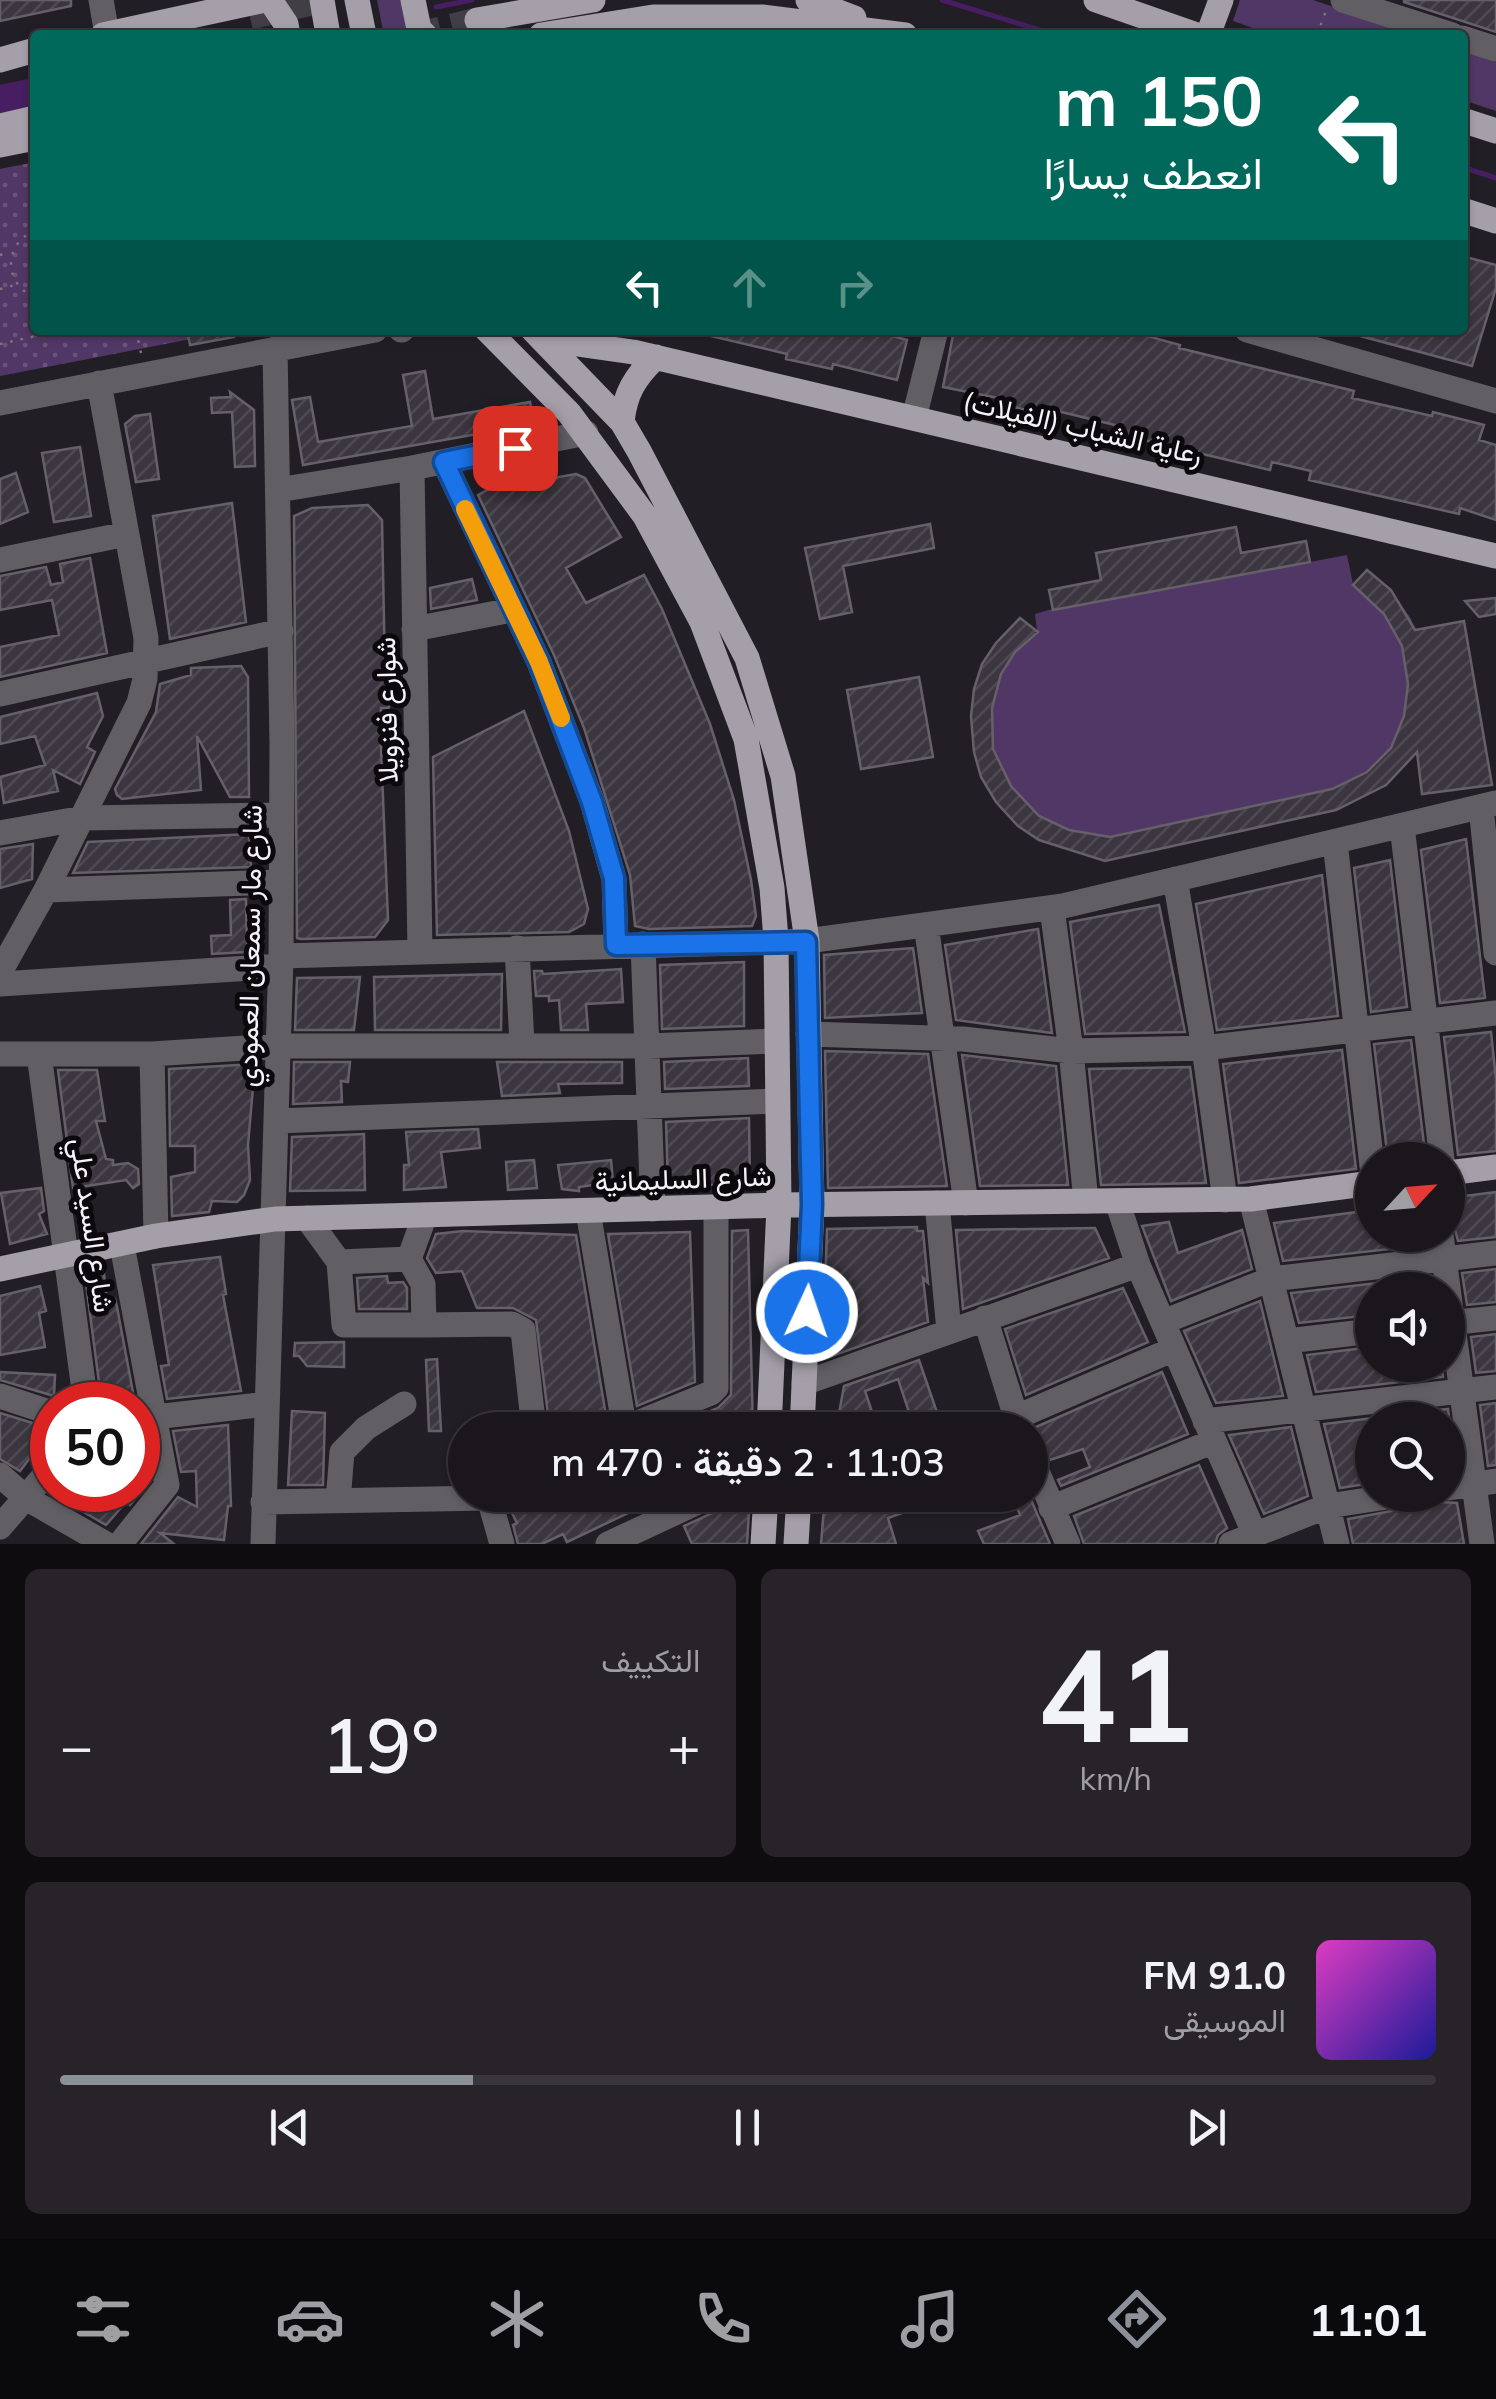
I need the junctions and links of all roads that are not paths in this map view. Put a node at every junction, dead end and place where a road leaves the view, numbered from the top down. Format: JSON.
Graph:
{"nodes":[{"id":1,"x":101,"y":0,"type":"edge"},
{"id":2,"x":322,"y":0,"type":"edge"},
{"id":3,"x":358,"y":0,"type":"edge"},
{"id":4,"x":413,"y":0,"type":"edge"},
{"id":5,"x":593,"y":0,"type":"edge"},
{"id":6,"x":808,"y":0,"type":"edge"},
{"id":7,"x":1096,"y":0,"type":"edge"},
{"id":8,"x":1221,"y":0,"type":"edge"},
{"id":9,"x":1343,"y":0,"type":"edge"},
{"id":10,"x":208,"y":6,"type":"edge"},
{"id":11,"x":262,"y":6,"type":"edge"},
{"id":12,"x":477,"y":20,"type":"tunnel mouth"},
{"id":13,"x":105,"y":30,"type":"edge"},
{"id":14,"x":120,"y":30,"type":"edge"},
{"id":15,"x":179,"y":30,"type":"edge"},
{"id":16,"x":287,"y":30,"type":"edge"},
{"id":17,"x":327,"y":30,"type":"edge"},
{"id":18,"x":363,"y":30,"type":"edge"},
{"id":19,"x":420,"y":30,"type":"edge"},
{"id":20,"x":570,"y":30,"type":"edge"},
{"id":21,"x":871,"y":30,"type":"edge"},
{"id":22,"x":888,"y":30,"type":"edge"},
{"id":23,"x":1183,"y":30,"type":"edge"},
{"id":24,"x":1210,"y":30,"type":"edge"},
{"id":25,"x":1436,"y":30,"type":"edge"},
{"id":26,"x":1468,"y":40,"type":"edge"},
{"id":27,"x":1496,"y":49,"type":"edge"},
{"id":28,"x":30,"y":52,"type":"edge"},
{"id":29,"x":30,"y":60,"type":"edge"},
{"id":30,"x":0,"y":62,"type":"edge"},
{"id":31,"x":30,"y":119,"type":"edge"},
{"id":32,"x":1468,"y":122,"type":"edge"},
{"id":33,"x":0,"y":126,"type":"edge"},
{"id":34,"x":1496,"y":132,"type":"edge"},
{"id":35,"x":0,"y":145,"type":"edge"},
{"id":36,"x":30,"y":151,"type":"edge"},
{"id":37,"x":1468,"y":212,"type":"edge"},
{"id":38,"x":1496,"y":220,"type":"edge"},
{"id":39,"x":349,"y":335,"type":"edge"},
{"id":40,"x":492,"y":335,"type":"edge"},
{"id":41,"x":538,"y":335,"type":"edge"},
{"id":42,"x":542,"y":335,"type":"edge"},
{"id":43,"x":935,"y":335,"type":"edge"},
{"id":44,"x":1265,"y":335,"type":"edge"},
{"id":45,"x":275,"y":349,"type":"junction"},
{"id":46,"x":656,"y":358,"type":"junction"},
{"id":47,"x":99,"y":384,"type":"junction"},
{"id":48,"x":1496,"y":401,"type":"edge"},
{"id":49,"x":0,"y":403,"type":"edge"},
{"id":50,"x":914,"y":418,"type":"junction"},
{"id":51,"x":622,"y":422,"type":"junction"},
{"id":52,"x":586,"y":433,"type":"junction"},
{"id":53,"x":444,"y":462,"type":"junction"},
{"id":54,"x":412,"y":468,"type":"junction"},
{"id":55,"x":278,"y":490,"type":"junction"},
{"id":56,"x":126,"y":534,"type":"junction"},
{"id":57,"x":1496,"y":556,"type":"edge"},
{"id":58,"x":0,"y":560,"type":"edge"},
{"id":59,"x":512,"y":610,"type":"junction"},
{"id":60,"x":414,"y":628,"type":"junction"},
{"id":61,"x":281,"y":632,"type":"junction"},
{"id":62,"x":146,"y":663,"type":"junction"},
{"id":63,"x":0,"y":694,"type":"edge"},
{"id":64,"x":1488,"y":805,"type":"edge"},
{"id":65,"x":280,"y":815,"type":"junction"},
{"id":66,"x":82,"y":818,"type":"junction"},
{"id":67,"x":1402,"y":826,"type":"junction"},
{"id":68,"x":0,"y":833,"type":"edge"},
{"id":69,"x":1334,"y":842,"type":"junction"},
{"id":70,"x":1175,"y":880,"type":"junction"},
{"id":71,"x":281,"y":882,"type":"junction"},
{"id":72,"x":46,"y":890,"type":"junction"},
{"id":73,"x":1052,"y":908,"type":"junction"},
{"id":74,"x":926,"y":925,"type":"junction"},
{"id":75,"x":776,"y":940,"type":"junction"},
{"id":76,"x":806,"y":942,"type":"junction"},
{"id":77,"x":643,"y":944,"type":"junction"},
{"id":78,"x":616,"y":945,"type":"junction"},
{"id":79,"x":517,"y":948,"type":"junction"},
{"id":80,"x":420,"y":951,"type":"junction"},
{"id":81,"x":1496,"y":953,"type":"edge"},
{"id":82,"x":281,"y":961,"type":"junction"},
{"id":83,"x":0,"y":972,"type":"edge"},
{"id":84,"x":0,"y":984,"type":"edge"},
{"id":85,"x":1496,"y":1013,"type":"edge"},
{"id":86,"x":1424,"y":1022,"type":"junction"},
{"id":87,"x":1356,"y":1030,"type":"junction"},
{"id":88,"x":808,"y":1034,"type":"junction"},
{"id":89,"x":944,"y":1038,"type":"junction"},
{"id":90,"x":776,"y":1041,"type":"junction"},
{"id":91,"x":522,"y":1044,"type":"junction"},
{"id":92,"x":277,"y":1046,"type":"junction"},
{"id":93,"x":647,"y":1046,"type":"junction"},
{"id":94,"x":1204,"y":1048,"type":"junction"},
{"id":95,"x":1071,"y":1051,"type":"junction"},
{"id":96,"x":0,"y":1054,"type":"edge"},
{"id":97,"x":39,"y":1054,"type":"junction"},
{"id":98,"x":152,"y":1054,"type":"junction"},
{"id":99,"x":777,"y":1101,"type":"junction"},
{"id":100,"x":649,"y":1106,"type":"junction"},
{"id":101,"x":277,"y":1122,"type":"junction"},
{"id":102,"x":1369,"y":1142,"type":"edge"},
{"id":103,"x":1440,"y":1142,"type":"edge"},
{"id":104,"x":1496,"y":1166,"type":"edge"},
{"id":105,"x":1465,"y":1171,"type":"edge"},
{"id":106,"x":1355,"y":1185,"type":"edge"},
{"id":107,"x":1251,"y":1199,"type":"junction"},
{"id":108,"x":1224,"y":1200,"type":"junction"},
{"id":109,"x":1086,"y":1201,"type":"junction"},
{"id":110,"x":1118,"y":1201,"type":"junction"},
{"id":111,"x":937,"y":1203,"type":"junction"},
{"id":112,"x":966,"y":1203,"type":"junction"},
{"id":113,"x":779,"y":1205,"type":"junction"},
{"id":114,"x":812,"y":1205,"type":"junction"},
{"id":115,"x":716,"y":1207,"type":"junction"},
{"id":116,"x":653,"y":1209,"type":"junction"},
{"id":117,"x":588,"y":1211,"type":"junction"},
{"id":118,"x":426,"y":1215,"type":"junction"},
{"id":119,"x":307,"y":1218,"type":"junction"},
{"id":120,"x":275,"y":1219,"type":"junction"},
{"id":121,"x":156,"y":1236,"type":"junction"},
{"id":122,"x":122,"y":1245,"type":"junction"},
{"id":123,"x":1465,"y":1250,"type":"edge"},
{"id":124,"x":1420,"y":1252,"type":"edge"},
{"id":125,"x":1496,"y":1253,"type":"edge"},
{"id":126,"x":68,"y":1257,"type":"junction"},
{"id":127,"x":409,"y":1259,"type":"junction"},
{"id":128,"x":339,"y":1262,"type":"junction"},
{"id":129,"x":1138,"y":1264,"type":"junction"},
{"id":130,"x":0,"y":1268,"type":"edge"},
{"id":131,"x":1271,"y":1279,"type":"junction"},
{"id":132,"x":986,"y":1318,"type":"junction"},
{"id":133,"x":1496,"y":1318,"type":"edge"},
{"id":134,"x":1465,"y":1321,"type":"edge"},
{"id":135,"x":1163,"y":1322,"type":"junction"},
{"id":136,"x":424,"y":1325,"type":"junction"},
{"id":137,"x":949,"y":1331,"type":"junction"},
{"id":138,"x":1355,"y":1334,"type":"edge"},
{"id":139,"x":1287,"y":1341,"type":"junction"},
{"id":140,"x":1174,"y":1349,"type":"junction"},
{"id":141,"x":83,"y":1382,"type":"edge"},
{"id":142,"x":141,"y":1382,"type":"edge"},
{"id":143,"x":1460,"y":1382,"type":"edge"},
{"id":144,"x":804,"y":1384,"type":"junction"},
{"id":145,"x":1496,"y":1387,"type":"edge"},
{"id":146,"x":1462,"y":1391,"type":"junction"},
{"id":147,"x":0,"y":1396,"type":"edge"},
{"id":148,"x":268,"y":1404,"type":"junction"},
{"id":149,"x":404,"y":1404,"type":"dead end"},
{"id":150,"x":30,"y":1406,"type":"edge"},
{"id":151,"x":1304,"y":1410,"type":"junction"},
{"id":152,"x":532,"y":1412,"type":"edge"},
{"id":153,"x":770,"y":1412,"type":"edge"},
{"id":154,"x":803,"y":1412,"type":"edge"},
{"id":155,"x":1014,"y":1412,"type":"edge"},
{"id":156,"x":1043,"y":1412,"type":"edge"},
{"id":157,"x":160,"y":1416,"type":"edge"},
{"id":158,"x":1210,"y":1431,"type":"junction"},
{"id":159,"x":160,"y":1463,"type":"edge"},
{"id":160,"x":0,"y":1476,"type":"edge"},
{"id":161,"x":1486,"y":1482,"type":"edge"},
{"id":162,"x":30,"y":1493,"type":"edge"},
{"id":163,"x":160,"y":1494,"type":"edge"},
{"id":164,"x":26,"y":1498,"type":"junction"},
{"id":165,"x":448,"y":1498,"type":"edge"},
{"id":166,"x":1048,"y":1500,"type":"edge"},
{"id":167,"x":338,"y":1501,"type":"junction"},
{"id":168,"x":263,"y":1502,"type":"junction"},
{"id":169,"x":1355,"y":1502,"type":"edge"},
{"id":170,"x":1328,"y":1506,"type":"junction"},
{"id":171,"x":1051,"y":1508,"type":"junction"},
{"id":172,"x":145,"y":1512,"type":"edge"},
{"id":173,"x":494,"y":1512,"type":"edge"},
{"id":174,"x":677,"y":1512,"type":"edge"},
{"id":175,"x":765,"y":1512,"type":"edge"},
{"id":176,"x":797,"y":1512,"type":"edge"},
{"id":177,"x":0,"y":1527,"type":"edge"},
{"id":178,"x":1243,"y":1539,"type":"edge"},
{"id":179,"x":106,"y":1544,"type":"edge"},
{"id":180,"x":120,"y":1544,"type":"edge"},
{"id":181,"x":262,"y":1544,"type":"edge"},
{"id":182,"x":502,"y":1544,"type":"edge"},
{"id":183,"x":608,"y":1544,"type":"edge"},
{"id":184,"x":763,"y":1544,"type":"edge"},
{"id":185,"x":796,"y":1544,"type":"edge"},
{"id":186,"x":1068,"y":1544,"type":"edge"},
{"id":187,"x":1337,"y":1544,"type":"edge"},
{"id":188,"x":1482,"y":1544,"type":"edge"}],
"edges":[{"from":1,"to":13,"type":"street"},
{"from":2,"to":17,"type":"main road"},
{"from":3,"to":18,"type":"main road"},
{"from":4,"to":19,"type":"main road"},
{"from":5,"to":12,"type":"main road"},
{"from":6,"to":22,"type":"main road"},
{"from":7,"to":23,"type":"main road"},
{"from":8,"to":24,"type":"main road"},
{"from":9,"to":25,"type":"street"},
{"from":10,"to":11,"type":"main road"},
{"from":10,"to":14,"type":"main road"},
{"from":11,"to":15,"type":"main road"},
{"from":11,"to":16,"type":"main road"},
{"from":20,"to":21,"type":"main road"},
{"from":26,"to":27,"type":"street"},
{"from":28,"to":30,"type":"main road"},
{"from":29,"to":30,"type":"main road"},
{"from":31,"to":33,"type":"main road"},
{"from":32,"to":34,"type":"main road"},
{"from":35,"to":36,"type":"main road"},
{"from":37,"to":38,"type":"main road"},
{"from":39,"to":45,"type":"street"},
{"from":40,"to":52,"type":"main road"},
{"from":41,"to":51,"type":"main road"},
{"from":42,"to":46,"type":"main road","name":"رعاية الشباب (الفيلات)"},
{"from":43,"to":50,"type":"street"},
{"from":44,"to":48,"type":"street"},
{"from":45,"to":47,"type":"street"},
{"from":45,"to":55,"type":"street","name":"شارع مار سمعان العمودي"},
{"from":46,"to":50,"type":"main road","name":"رعاية الشباب (الفيلات)"},
{"from":46,"to":51,"type":"main road"},
{"from":47,"to":49,"type":"street"},
{"from":47,"to":56,"type":"street"},
{"from":50,"to":57,"type":"main road","name":"رعاية الشباب (الفيلات)"},
{"from":51,"to":76,"type":"main road"},
{"from":52,"to":53,"type":"street"},
{"from":52,"to":75,"type":"main road"},
{"from":53,"to":54,"type":"street"},
{"from":53,"to":59,"type":"street"},
{"from":54,"to":55,"type":"street"},
{"from":54,"to":60,"type":"street","name":"شوارع فنزويلا"},
{"from":55,"to":61,"type":"street","name":"شارع مار سمعان العمودي"},
{"from":56,"to":58,"type":"street"},
{"from":56,"to":62,"type":"street"},
{"from":59,"to":60,"type":"street"},
{"from":59,"to":78,"type":"street"},
{"from":60,"to":80,"type":"street","name":"شوارع فنزويلا"},
{"from":61,"to":62,"type":"street"},
{"from":61,"to":65,"type":"street","name":"شارع مار سمعان العمودي"},
{"from":62,"to":63,"type":"street"},
{"from":62,"to":66,"type":"street"},
{"from":64,"to":67,"type":"street"},
{"from":64,"to":81,"type":"street"},
{"from":65,"to":66,"type":"street"},
{"from":65,"to":71,"type":"street","name":"شارع مار سمعان العمودي"},
{"from":66,"to":68,"type":"street"},
{"from":66,"to":72,"type":"street"},
{"from":67,"to":69,"type":"street"},
{"from":67,"to":86,"type":"street"},
{"from":69,"to":70,"type":"street"},
{"from":69,"to":87,"type":"street"},
{"from":70,"to":73,"type":"street"},
{"from":70,"to":94,"type":"street"},
{"from":71,"to":72,"type":"street"},
{"from":71,"to":82,"type":"street","name":"شارع مار سمعان العمودي"},
{"from":72,"to":83,"type":"street"},
{"from":73,"to":74,"type":"street"},
{"from":73,"to":95,"type":"street"},
{"from":74,"to":76,"type":"street"},
{"from":74,"to":89,"type":"street"},
{"from":75,"to":76,"type":"street"},
{"from":75,"to":77,"type":"street"},
{"from":75,"to":90,"type":"main road"},
{"from":76,"to":88,"type":"main road"},
{"from":77,"to":78,"type":"street"},
{"from":77,"to":93,"type":"street"},
{"from":78,"to":79,"type":"street"},
{"from":79,"to":80,"type":"street"},
{"from":79,"to":91,"type":"street"},
{"from":80,"to":82,"type":"street"},
{"from":82,"to":84,"type":"street"},
{"from":82,"to":92,"type":"street","name":"شارع مار سمعان العمودي"},
{"from":85,"to":86,"type":"street"},
{"from":86,"to":87,"type":"street"},
{"from":86,"to":103,"type":"street"},
{"from":87,"to":94,"type":"street"},
{"from":87,"to":102,"type":"street"},
{"from":88,"to":89,"type":"street"},
{"from":88,"to":114,"type":"main road"},
{"from":89,"to":95,"type":"street"},
{"from":89,"to":112,"type":"street"},
{"from":90,"to":93,"type":"street"},
{"from":90,"to":99,"type":"main road"},
{"from":91,"to":92,"type":"street"},
{"from":91,"to":93,"type":"street"},
{"from":92,"to":98,"type":"street"},
{"from":92,"to":101,"type":"street","name":"شارع مار سمعان العمودي"},
{"from":93,"to":100,"type":"street"},
{"from":94,"to":95,"type":"street"},
{"from":94,"to":108,"type":"street"},
{"from":95,"to":109,"type":"street"},
{"from":96,"to":97,"type":"street"},
{"from":97,"to":98,"type":"street"},
{"from":97,"to":126,"type":"street","name":"شارع السيد علي"},
{"from":98,"to":121,"type":"street"},
{"from":99,"to":100,"type":"street"},
{"from":99,"to":113,"type":"main road"},
{"from":100,"to":101,"type":"street"},
{"from":100,"to":116,"type":"street"},
{"from":101,"to":120,"type":"street","name":"شارع مار سمعان العمودي"},
{"from":104,"to":105,"type":"main road"},
{"from":106,"to":107,"type":"main road","name":"شارع السليمانية"},
{"from":107,"to":108,"type":"main road","name":"شارع السليمانية"},
{"from":107,"to":131,"type":"street"},
{"from":108,"to":110,"type":"main road","name":"شارع السليمانية"},
{"from":109,"to":110,"type":"main road","name":"شارع السليمانية"},
{"from":109,"to":112,"type":"main road","name":"شارع السليمانية"},
{"from":110,"to":129,"type":"street"},
{"from":111,"to":112,"type":"main road","name":"شارع السليمانية"},
{"from":111,"to":114,"type":"main road","name":"شارع السليمانية"},
{"from":111,"to":137,"type":"street"},
{"from":113,"to":114,"type":"main road","name":"شارع السليمانية"},
{"from":113,"to":115,"type":"main road","name":"شارع السليمانية"},
{"from":113,"to":153,"type":"main road"},
{"from":114,"to":144,"type":"main road"},
{"from":115,"to":116,"type":"main road","name":"شارع السليمانية"},
{"from":115,"to":117,"type":"street"},
{"from":116,"to":117,"type":"main road","name":"شارع السليمانية"},
{"from":117,"to":118,"type":"main road","name":"شارع السليمانية"},
{"from":118,"to":119,"type":"main road","name":"شارع السليمانية"},
{"from":118,"to":127,"type":"street"},
{"from":119,"to":120,"type":"main road","name":"شارع السليمانية"},
{"from":119,"to":128,"type":"street"},
{"from":120,"to":121,"type":"main road","name":"شارع السليمانية"},
{"from":120,"to":148,"type":"street","name":"شارع مار سمعان العمودي"},
{"from":121,"to":122,"type":"main road","name":"شارع السليمانية"},
{"from":122,"to":126,"type":"main road","name":"شارع السليمانية"},
{"from":122,"to":142,"type":"street"},
{"from":123,"to":125,"type":"street"},
{"from":124,"to":131,"type":"street"},
{"from":126,"to":130,"type":"main road","name":"شارع السليمانية"},
{"from":126,"to":141,"type":"street","name":"شارع السيد علي"},
{"from":127,"to":128,"type":"street"},
{"from":127,"to":136,"type":"street"},
{"from":128,"to":136,"type":"street"},
{"from":129,"to":132,"type":"street"},
{"from":129,"to":135,"type":"street"},
{"from":131,"to":135,"type":"street"},
{"from":131,"to":139,"type":"street"},
{"from":132,"to":137,"type":"street"},
{"from":132,"to":155,"type":"street"},
{"from":133,"to":134,"type":"street"},
{"from":135,"to":140,"type":"street"},
{"from":136,"to":152,"type":"street"},
{"from":137,"to":144,"type":"street"},
{"from":138,"to":139,"type":"street"},
{"from":139,"to":151,"type":"street"},
{"from":140,"to":156,"type":"street"},
{"from":140,"to":158,"type":"street"},
{"from":143,"to":146,"type":"street"},
{"from":144,"to":154,"type":"main road"},
{"from":145,"to":146,"type":"street"},
{"from":146,"to":151,"type":"street"},
{"from":146,"to":161,"type":"street"},
{"from":147,"to":150,"type":"street"},
{"from":148,"to":157,"type":"street"},
{"from":148,"to":168,"type":"street","name":"شارع مار سمعان العمودي"},
{"from":149,"to":167,"type":"street"},
{"from":151,"to":158,"type":"street"},
{"from":151,"to":170,"type":"street"},
{"from":158,"to":171,"type":"street"},
{"from":158,"to":178,"type":"street"},
{"from":159,"to":163,"type":"street"},
{"from":160,"to":164,"type":"street"},
{"from":161,"to":188,"type":"street"},
{"from":162,"to":164,"type":"street"},
{"from":164,"to":177,"type":"street"},
{"from":164,"to":179,"type":"street"},
{"from":165,"to":167,"type":"street"},
{"from":166,"to":171,"type":"street"},
{"from":167,"to":168,"type":"street"},
{"from":168,"to":181,"type":"street","name":"شارع مار سمعان العمودي"},
{"from":169,"to":170,"type":"street"},
{"from":170,"to":178,"type":"street"},
{"from":170,"to":187,"type":"street"},
{"from":171,"to":186,"type":"street"},
{"from":172,"to":180,"type":"street"},
{"from":173,"to":182,"type":"street"},
{"from":174,"to":183,"type":"street"},
{"from":175,"to":184,"type":"main road"},
{"from":176,"to":185,"type":"main road"}]}
